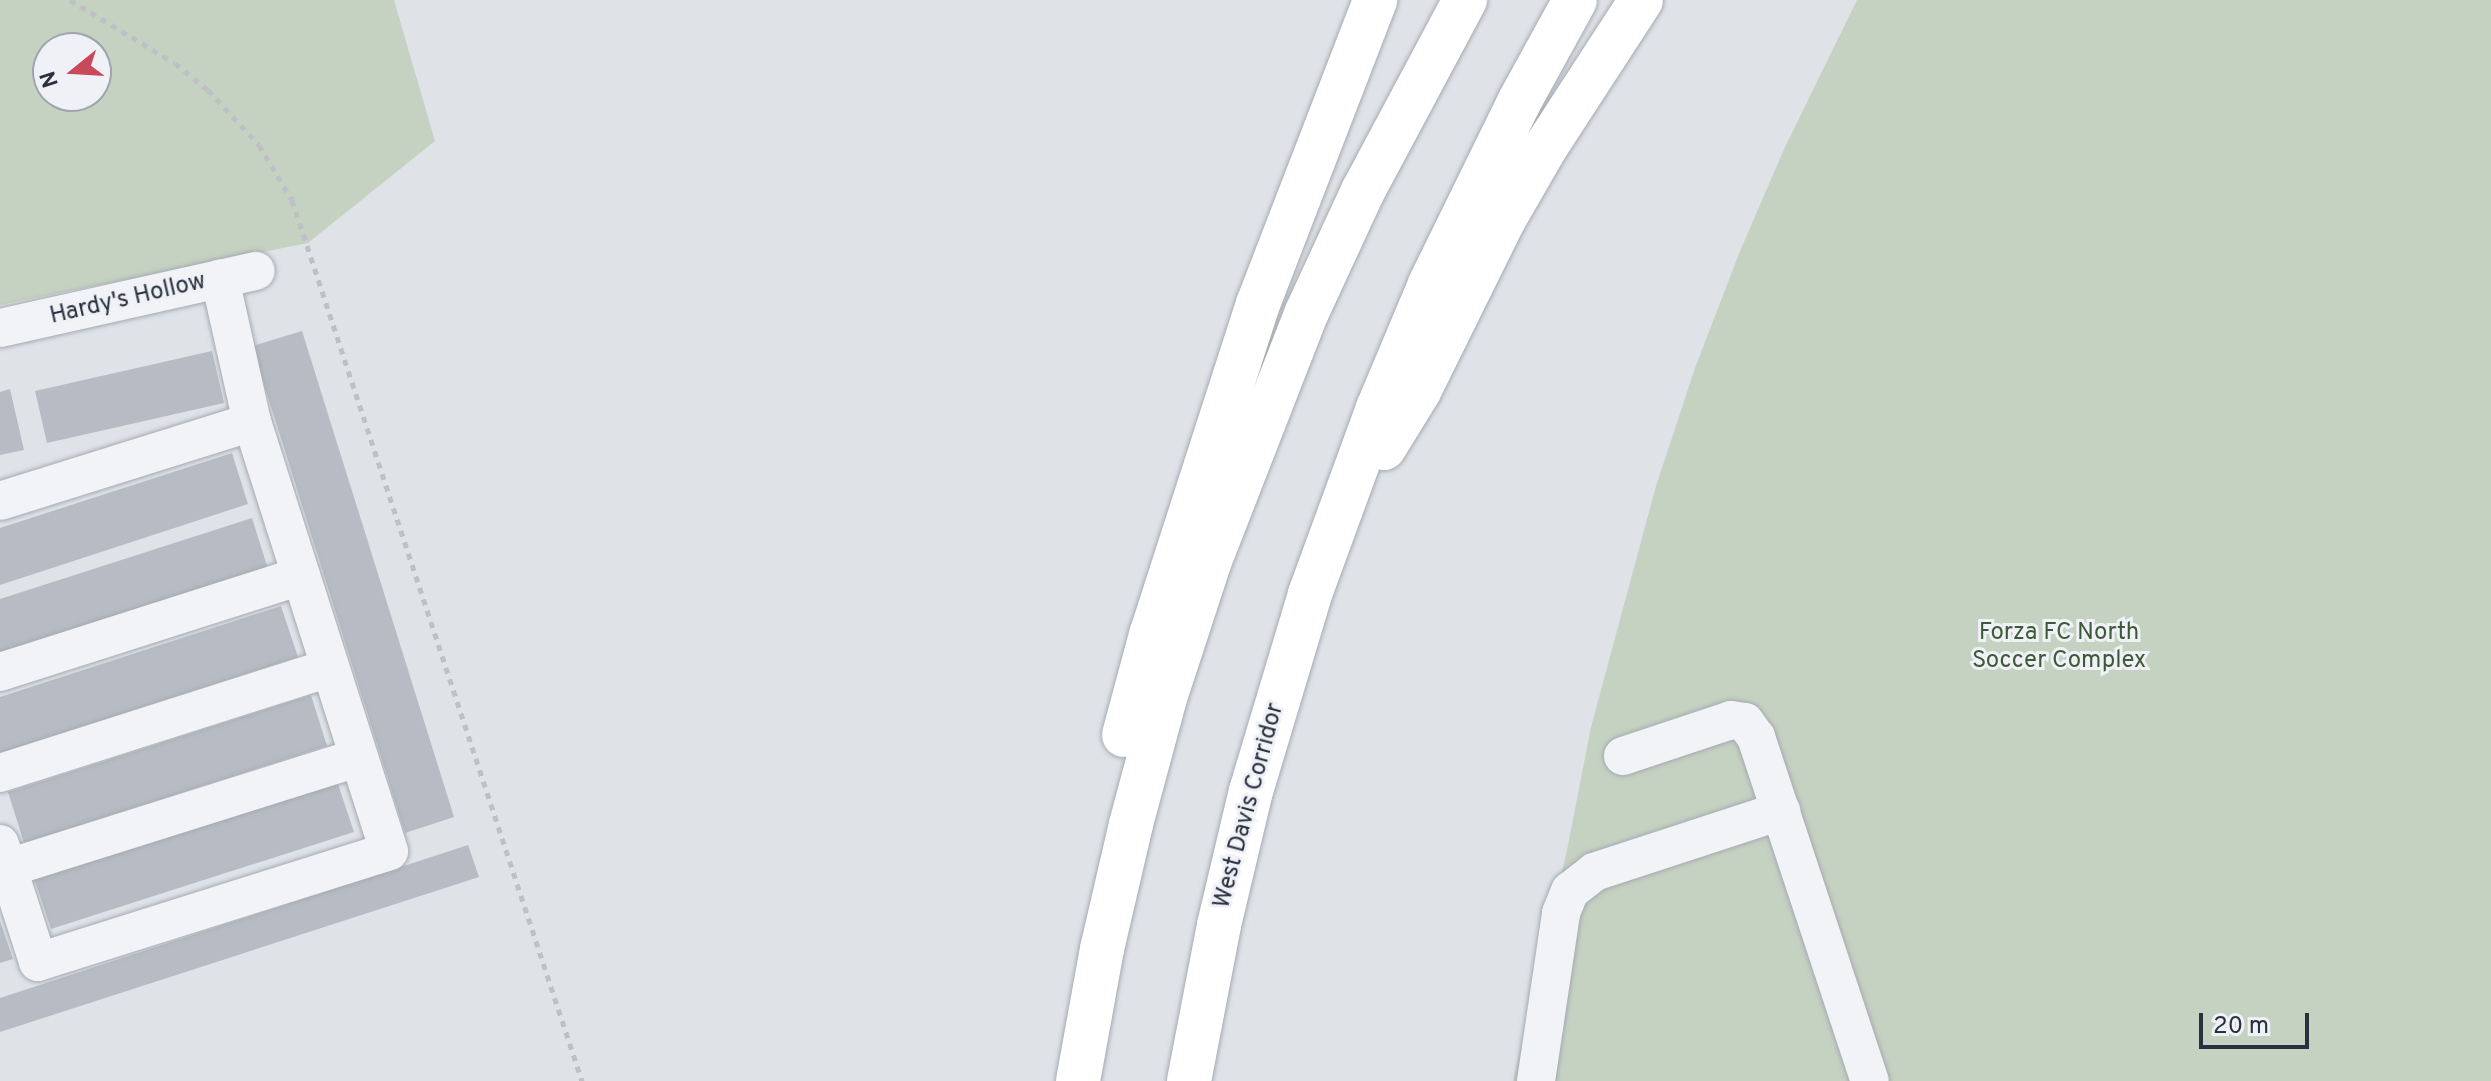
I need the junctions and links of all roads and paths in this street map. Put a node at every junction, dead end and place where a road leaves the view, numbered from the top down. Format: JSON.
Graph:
{"nodes":[{"id":1,"x":70,"y":0,"type":"edge"},
{"id":2,"x":1375,"y":0,"type":"edge"},
{"id":3,"x":1465,"y":0,"type":"edge"},
{"id":4,"x":1575,"y":0,"type":"edge"},
{"id":5,"x":1641,"y":0,"type":"edge"},
{"id":6,"x":0,"y":328,"type":"edge"},
{"id":7,"x":252,"y":422,"type":"junction"},
{"id":8,"x":0,"y":501,"type":"edge"},
{"id":9,"x":1331,"y":536,"type":"junction"},
{"id":10,"x":301,"y":576,"type":"junction"},
{"id":11,"x":330,"y":668,"type":"junction"},
{"id":12,"x":0,"y":672,"type":"edge"},
{"id":13,"x":1623,"y":756,"type":"dead end"},
{"id":14,"x":359,"y":757,"type":"junction"},
{"id":15,"x":0,"y":773,"type":"edge"},
{"id":16,"x":1781,"y":811,"type":"junction"},
{"id":17,"x":4,"y":856,"type":"edge"},
{"id":18,"x":1102,"y":949,"type":"junction"},
{"id":19,"x":582,"y":1081,"type":"edge"},
{"id":20,"x":1078,"y":1081,"type":"edge"},
{"id":21,"x":1189,"y":1081,"type":"edge"},
{"id":22,"x":1536,"y":1081,"type":"edge"},
{"id":23,"x":1870,"y":1081,"type":"edge"}],
"edges":[{"from":1,"to":19,"type":"path"},
{"from":2,"to":18,"type":"highway"},
{"from":3,"to":18,"type":"highway"},
{"from":4,"to":9,"type":"highway"},
{"from":5,"to":9,"type":"highway"},
{"from":6,"to":7,"type":"street","name":"Hardy's Hollow"},
{"from":7,"to":8,"type":"street"},
{"from":7,"to":10,"type":"street"},
{"from":9,"to":21,"type":"highway","name":"West Davis Corridor"},
{"from":10,"to":11,"type":"street"},
{"from":10,"to":12,"type":"street"},
{"from":11,"to":14,"type":"street"},
{"from":11,"to":15,"type":"street"},
{"from":13,"to":16,"type":"street"},
{"from":14,"to":17,"type":"street"},
{"from":14,"to":17,"type":"street"},
{"from":16,"to":22,"type":"street"},
{"from":16,"to":23,"type":"street"},
{"from":18,"to":20,"type":"highway"}]}
